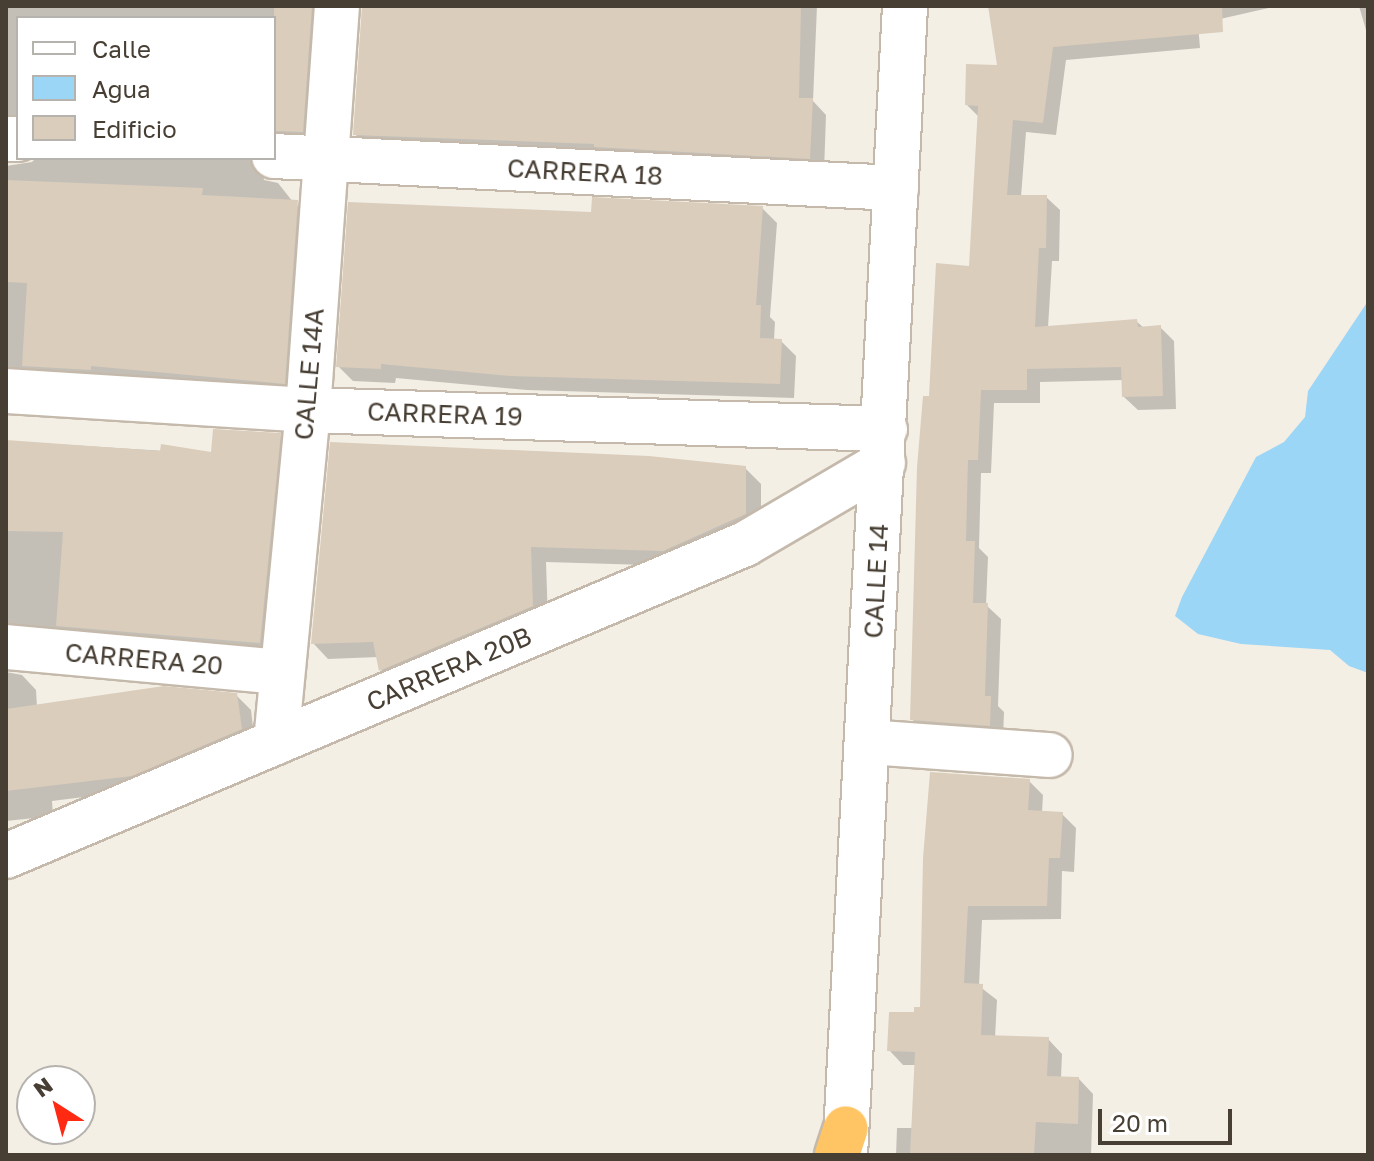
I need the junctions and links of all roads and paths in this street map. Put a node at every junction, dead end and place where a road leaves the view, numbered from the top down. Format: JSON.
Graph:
{"nodes":[{"id":1,"x":337,"y":6,"type":"edge"},
{"id":2,"x":905,"y":6,"type":"edge"},
{"id":3,"x":276,"y":156,"type":"edge"},
{"id":4,"x":324,"y":159,"type":"junction"},
{"id":5,"x":896,"y":188,"type":"junction"},
{"id":6,"x":6,"y":391,"type":"edge"},
{"id":7,"x":308,"y":410,"type":"junction"},
{"id":8,"x":884,"y":446,"type":"junction"},
{"id":9,"x":6,"y":647,"type":"edge"},
{"id":10,"x":281,"y":672,"type":"junction"},
{"id":11,"x":276,"y":742,"type":"junction"},
{"id":12,"x":867,"y":742,"type":"junction"},
{"id":13,"x":1050,"y":755,"type":"dead end"},
{"id":14,"x":6,"y":856,"type":"edge"},
{"id":15,"x":843,"y":1146,"type":"edge"}],
"edges":[{"from":1,"to":4,"type":"street","name":"CALLE 14A"},
{"from":2,"to":5,"type":"street","name":"CALLE 14"},
{"from":3,"to":4,"type":"street","name":"CARRERA 18"},
{"from":4,"to":5,"type":"street","name":"CARRERA 18"},
{"from":4,"to":7,"type":"street","name":"CALLE 14A"},
{"from":5,"to":8,"type":"street","name":"CALLE 14"},
{"from":6,"to":7,"type":"street","name":"CARRERA 19"},
{"from":7,"to":8,"type":"street","name":"CARRERA 19"},
{"from":7,"to":10,"type":"street","name":"CALLE 14A"},
{"from":8,"to":11,"type":"street","name":"CARRERA 20B"},
{"from":8,"to":12,"type":"street","name":"CALLE 14"},
{"from":9,"to":10,"type":"street","name":"CARRERA 20"},
{"from":10,"to":11,"type":"street","name":"CALLE 14A"},
{"from":11,"to":14,"type":"street","name":"CARRERA 20B"},
{"from":12,"to":13,"type":"street"},
{"from":12,"to":15,"type":"street","name":"CALLE 14"}]}
